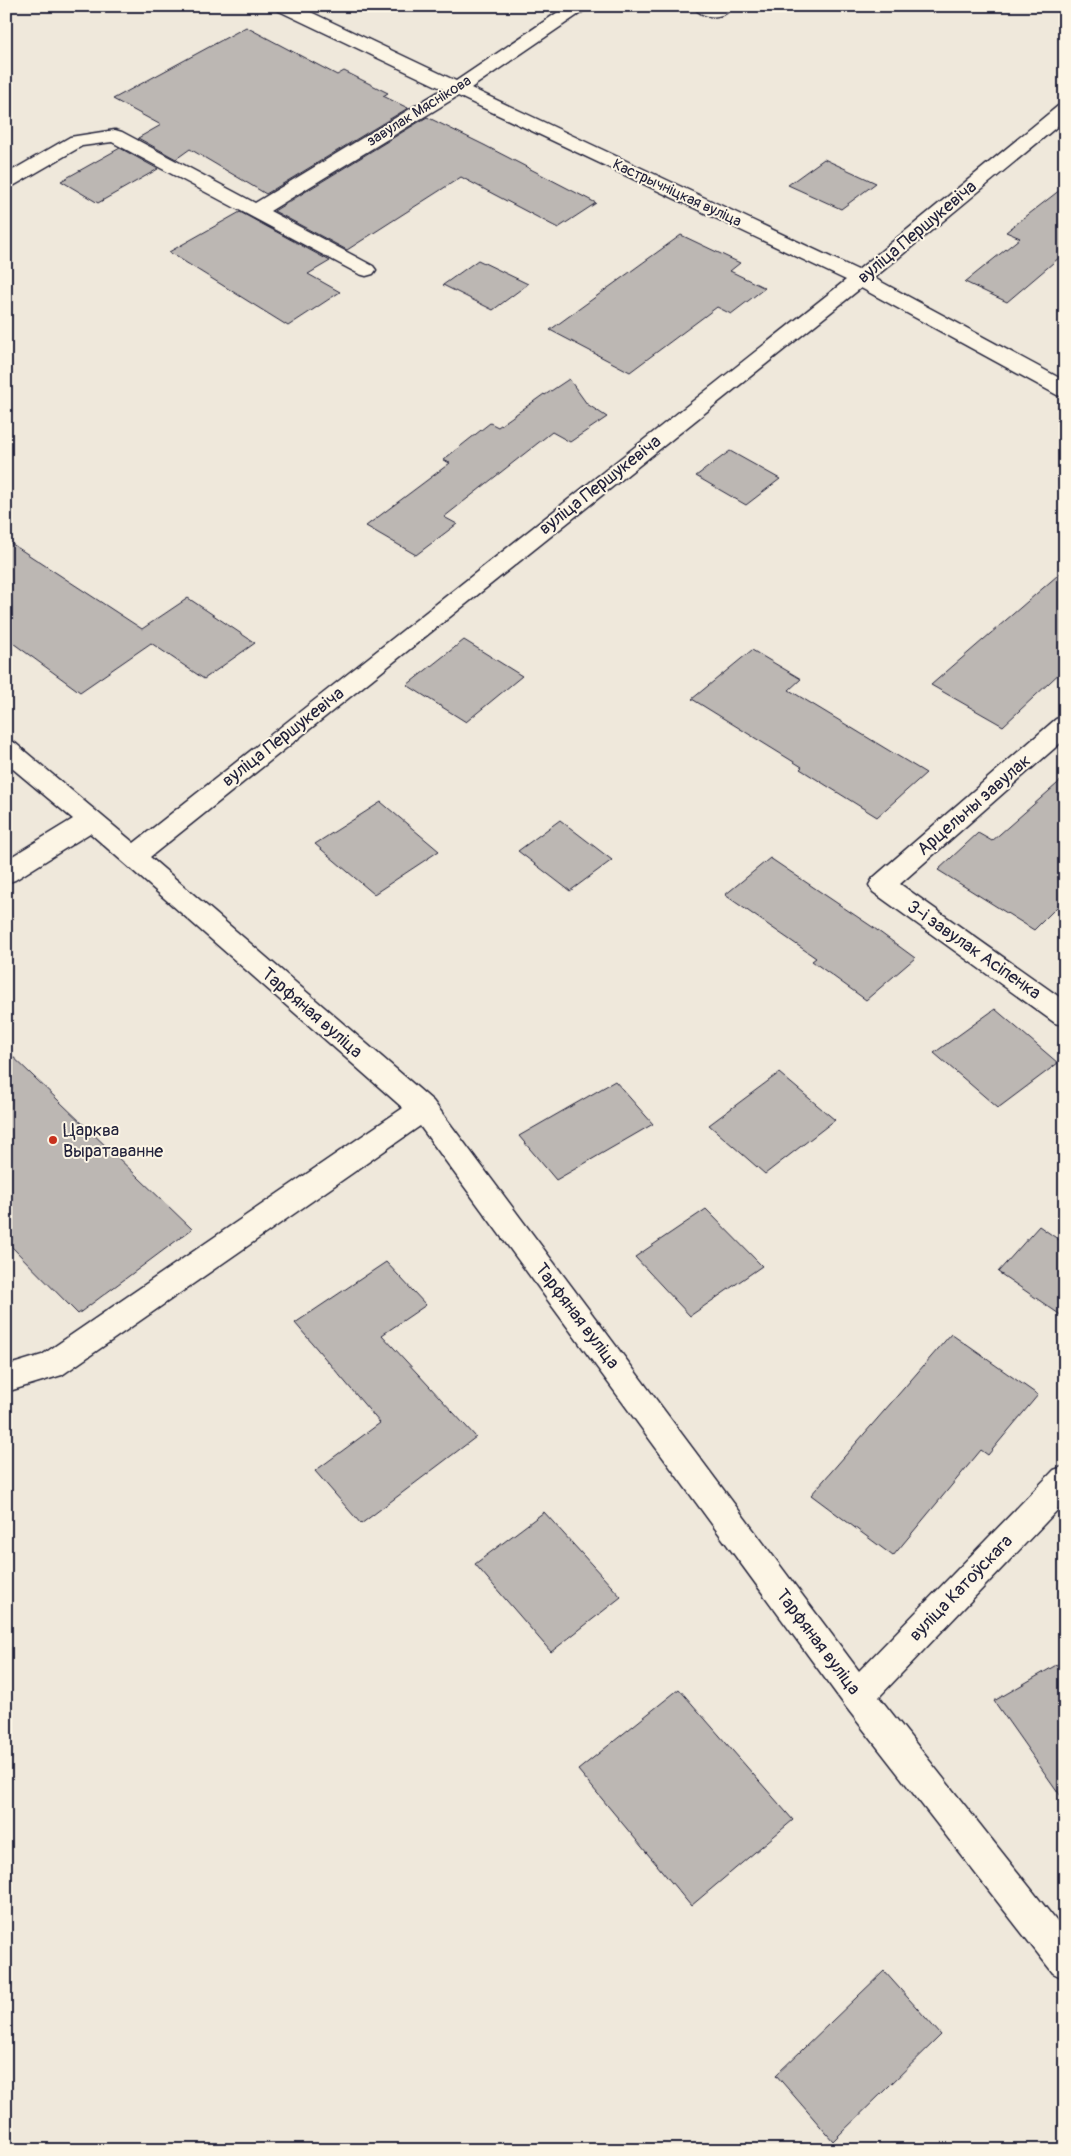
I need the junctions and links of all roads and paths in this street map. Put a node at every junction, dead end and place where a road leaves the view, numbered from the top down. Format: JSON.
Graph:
{"nodes":[{"id":1,"x":283,"y":6,"type":"edge"},
{"id":2,"x":580,"y":6,"type":"edge"},
{"id":3,"x":702,"y":6,"type":"edge"},
{"id":4,"x":724,"y":6,"type":"edge"},
{"id":5,"x":456,"y":89,"type":"junction"},
{"id":6,"x":1065,"y":110,"type":"edge"},
{"id":7,"x":6,"y":182,"type":"edge"},
{"id":8,"x":255,"y":210,"type":"junction"},
{"id":9,"x":366,"y":270,"type":"dead end"},
{"id":10,"x":860,"y":279,"type":"junction"},
{"id":11,"x":1065,"y":390,"type":"edge"},
{"id":12,"x":1065,"y":725,"type":"edge"},
{"id":13,"x":6,"y":750,"type":"edge"},
{"id":14,"x":91,"y":820,"type":"junction"},
{"id":15,"x":133,"y":857,"type":"junction"},
{"id":16,"x":6,"y":873,"type":"edge"},
{"id":17,"x":882,"y":885,"type":"joint"},
{"id":18,"x":1065,"y":1015,"type":"edge"},
{"id":19,"x":423,"y":1109,"type":"junction"},
{"id":20,"x":6,"y":1379,"type":"edge"},
{"id":21,"x":1065,"y":1480,"type":"edge"},
{"id":22,"x":858,"y":1696,"type":"junction"},
{"id":23,"x":1065,"y":1961,"type":"edge"}],
"edges":[{"from":1,"to":5,"type":"street","name":"Кастрычніцкая вуліца"},
{"from":2,"to":5,"type":"street","name":"завулак Мяснікова"},
{"from":3,"to":4,"type":"street"},
{"from":5,"to":8,"type":"street","name":"завулак Мяснікова"},
{"from":5,"to":10,"type":"street","name":"Кастрычніцкая вуліца"},
{"from":6,"to":10,"type":"street","name":"вуліца Першукевіча"},
{"from":7,"to":8,"type":"street"},
{"from":8,"to":9,"type":"street"},
{"from":10,"to":11,"type":"street","name":"Кастрычніцкая вуліца"},
{"from":10,"to":15,"type":"street","name":"вуліца Першукевіча"},
{"from":12,"to":17,"type":"street","name":"Арцельны завулак"},
{"from":13,"to":14,"type":"street","name":"Тарфяная вуліца"},
{"from":14,"to":15,"type":"street","name":"Тарфяная вуліца"},
{"from":14,"to":16,"type":"street"},
{"from":15,"to":19,"type":"street","name":"Тарфяная вуліца"},
{"from":17,"to":18,"type":"street","name":"3-і завулак Асіпенка"},
{"from":19,"to":20,"type":"street"},
{"from":19,"to":22,"type":"street","name":"Тарфяная вуліца"},
{"from":21,"to":22,"type":"street","name":"вуліца Катоўскага"},
{"from":22,"to":23,"type":"street","name":"Тарфяная вуліца"}]}
